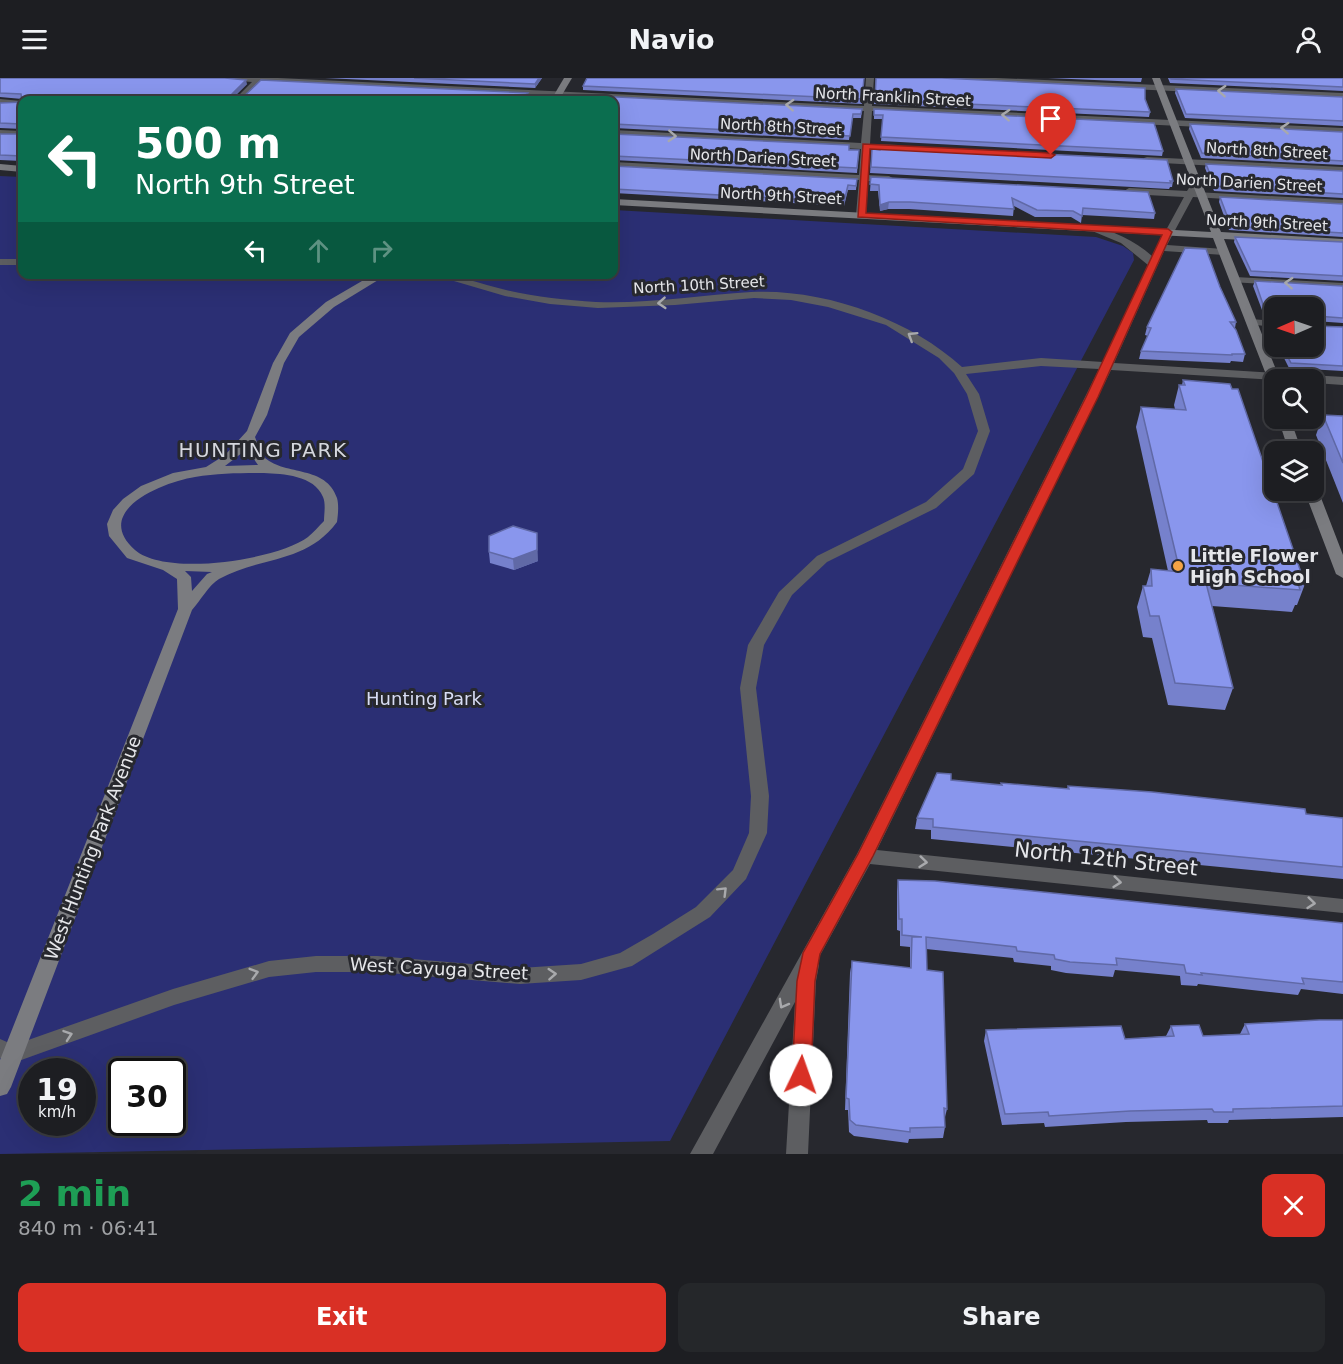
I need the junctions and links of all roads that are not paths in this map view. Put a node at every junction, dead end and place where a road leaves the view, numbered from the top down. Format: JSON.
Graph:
{"nodes":[{"id":1,"x":226,"y":78,"type":"edge"},
{"id":2,"x":568,"y":78,"type":"edge"},
{"id":3,"x":870,"y":78,"type":"edge"},
{"id":4,"x":942,"y":78,"type":"edge"},
{"id":5,"x":1156,"y":78,"type":"edge"},
{"id":6,"x":260,"y":79,"type":"edge"},
{"id":7,"x":1160,"y":88,"type":"junction"},
{"id":8,"x":242,"y":96,"type":"edge"},
{"id":9,"x":540,"y":96,"type":"edge"},
{"id":10,"x":557,"y":96,"type":"edge"},
{"id":11,"x":1343,"y":96,"type":"edge"},
{"id":12,"x":618,"y":99,"type":"edge"},
{"id":13,"x":0,"y":102,"type":"edge"},
{"id":14,"x":18,"y":103,"type":"edge"},
{"id":15,"x":868,"y":109,"type":"junction"},
{"id":16,"x":1173,"y":123,"type":"junction"},
{"id":17,"x":1343,"y":131,"type":"edge"},
{"id":18,"x":0,"y":133,"type":"edge"},
{"id":19,"x":618,"y":133,"type":"edge"},
{"id":20,"x":18,"y":134,"type":"edge"},
{"id":21,"x":866,"y":146,"type":"junction"},
{"id":22,"x":912,"y":148,"type":"edge"},
{"id":23,"x":1132,"y":159,"type":"edge"},
{"id":24,"x":1189,"y":162,"type":"junction"},
{"id":25,"x":618,"y":165,"type":"edge"},
{"id":26,"x":0,"y":168,"type":"edge"},
{"id":27,"x":18,"y":169,"type":"edge"},
{"id":28,"x":1343,"y":170,"type":"edge"},
{"id":29,"x":864,"y":178,"type":"junction"},
{"id":30,"x":900,"y":180,"type":"edge"},
{"id":31,"x":1197,"y":182,"type":"junction"},
{"id":32,"x":1122,"y":191,"type":"edge"},
{"id":33,"x":1188,"y":194,"type":"junction"},
{"id":34,"x":1202,"y":195,"type":"junction"},
{"id":35,"x":618,"y":202,"type":"edge"},
{"id":36,"x":1343,"y":203,"type":"edge"},
{"id":37,"x":861,"y":215,"type":"junction"},
{"id":38,"x":1090,"y":228,"type":"junction"},
{"id":39,"x":1168,"y":232,"type":"junction"},
{"id":40,"x":1217,"y":235,"type":"junction"},
{"id":41,"x":1343,"y":242,"type":"edge"},
{"id":42,"x":1160,"y":248,"type":"junction"},
{"id":43,"x":1224,"y":252,"type":"junction"},
{"id":44,"x":0,"y":262,"type":"edge"},
{"id":45,"x":18,"y":262,"type":"edge"},
{"id":46,"x":1153,"y":264,"type":"junction"},
{"id":47,"x":374,"y":279,"type":"edge"},
{"id":48,"x":453,"y":279,"type":"edge"},
{"id":49,"x":1235,"y":280,"type":"junction"},
{"id":50,"x":1343,"y":286,"type":"edge"},
{"id":51,"x":1251,"y":322,"type":"junction"},
{"id":52,"x":1264,"y":323,"type":"edge"},
{"id":53,"x":1107,"y":366,"type":"junction"},
{"id":54,"x":1269,"y":369,"type":"edge"},
{"id":55,"x":959,"y":371,"type":"junction"},
{"id":56,"x":1343,"y":381,"type":"edge"},
{"id":57,"x":1264,"y":382,"type":"edge"},
{"id":58,"x":1324,"y":382,"type":"edge"},
{"id":59,"x":250,"y":439,"type":"junction"},
{"id":60,"x":283,"y":470,"type":"junction"},
{"id":61,"x":198,"y":472,"type":"junction"},
{"id":62,"x":1315,"y":501,"type":"edge"},
{"id":63,"x":244,"y":564,"type":"junction"},
{"id":64,"x":165,"y":565,"type":"junction"},
{"id":65,"x":1343,"y":574,"type":"edge"},
{"id":66,"x":185,"y":609,"type":"junction"},
{"id":67,"x":865,"y":856,"type":"junction"},
{"id":68,"x":1343,"y":906,"type":"edge"},
{"id":69,"x":812,"y":953,"type":"junction"},
{"id":70,"x":7,"y":1051,"type":"edge"},
{"id":71,"x":0,"y":1087,"type":"edge"},
{"id":72,"x":701,"y":1154,"type":"edge"},
{"id":73,"x":797,"y":1154,"type":"edge"}],
"edges":[{"from":1,"to":6,"type":"street","name":"North Franklin Street"},
{"from":2,"to":10,"type":"street"},
{"from":3,"to":15,"type":"street"},
{"from":4,"to":7,"type":"street"},
{"from":5,"to":7,"type":"street"},
{"from":6,"to":8,"type":"street"},
{"from":6,"to":9,"type":"street","name":"North Franklin Street"},
{"from":11,"to":7,"type":"street","one_way":true},
{"from":7,"to":16,"type":"street"},
{"from":15,"to":12,"type":"street","name":"North Franklin Street","one_way":true},
{"from":13,"to":14,"type":"street"},
{"from":16,"to":15,"type":"street","name":"North Franklin Street","one_way":true},
{"from":15,"to":21,"type":"street"},
{"from":17,"to":16,"type":"street","name":"North Franklin Street","one_way":true},
{"from":16,"to":24,"type":"street"},
{"from":18,"to":20,"type":"street"},
{"from":19,"to":21,"type":"street","name":"North 8th Street","one_way":true},
{"from":21,"to":22,"type":"street","name":"North 8th Street"},
{"from":21,"to":29,"type":"street"},
{"from":23,"to":24,"type":"street","name":"North 8th Street"},
{"from":24,"to":28,"type":"street","name":"North 8th Street"},
{"from":24,"to":31,"type":"street"},
{"from":25,"to":29,"type":"street","name":"North Darien Street"},
{"from":26,"to":27,"type":"street"},
{"from":29,"to":30,"type":"street","name":"North Darien Street"},
{"from":29,"to":37,"type":"street"},
{"from":31,"to":33,"type":"street"},
{"from":31,"to":34,"type":"street"},
{"from":32,"to":33,"type":"street","name":"North Darien Street"},
{"from":33,"to":34,"type":"street","name":"North Darien Street"},
{"from":33,"to":39,"type":"street"},
{"from":34,"to":36,"type":"street","name":"North Darien Street"},
{"from":34,"to":40,"type":"street"},
{"from":35,"to":37,"type":"street","name":"North 9th Street"},
{"from":37,"to":38,"type":"street","name":"North 9th Street"},
{"from":38,"to":39,"type":"street","name":"North 9th Street"},
{"from":38,"to":46,"type":"street"},
{"from":39,"to":40,"type":"street","name":"North 9th Street"},
{"from":39,"to":42,"type":"street"},
{"from":40,"to":41,"type":"street","name":"North 9th Street"},
{"from":40,"to":43,"type":"street"},
{"from":42,"to":43,"type":"street"},
{"from":42,"to":46,"type":"street"},
{"from":43,"to":49,"type":"street"},
{"from":44,"to":45,"type":"street"},
{"from":46,"to":53,"type":"street"},
{"from":47,"to":59,"type":"street","name":"West Hunting Park Avenue"},
{"from":55,"to":48,"type":"street","name":"North 10th Street","one_way":true},
{"from":50,"to":49,"type":"street","one_way":true},
{"from":49,"to":51,"type":"street"},
{"from":51,"to":52,"type":"street"},
{"from":51,"to":54,"type":"street"},
{"from":53,"to":55,"type":"street"},
{"from":53,"to":57,"type":"street"},
{"from":53,"to":67,"type":"street"},
{"from":70,"to":55,"type":"street","name":"West Cayuga Street","one_way":true},
{"from":56,"to":58,"type":"street"},
{"from":59,"to":60,"type":"street","name":"West Hunting Park Avenue"},
{"from":59,"to":61,"type":"street","name":"West Hunting Park Avenue"},
{"from":60,"to":61,"type":"street","name":"West Hunting Park Avenue"},
{"from":60,"to":63,"type":"street","name":"West Hunting Park Avenue"},
{"from":61,"to":64,"type":"street","name":"West Hunting Park Avenue"},
{"from":62,"to":65,"type":"street"},
{"from":63,"to":64,"type":"street","name":"West Hunting Park Avenue"},
{"from":63,"to":66,"type":"street","name":"West Hunting Park Avenue"},
{"from":64,"to":66,"type":"street","name":"West Hunting Park Avenue"},
{"from":66,"to":70,"type":"street","name":"West Hunting Park Avenue"},
{"from":67,"to":68,"type":"street","name":"North 12th Street","one_way":true},
{"from":67,"to":69,"type":"street"},
{"from":69,"to":72,"type":"street","one_way":true},
{"from":69,"to":73,"type":"street"},
{"from":70,"to":71,"type":"street","name":"West Hunting Park Avenue"}]}
